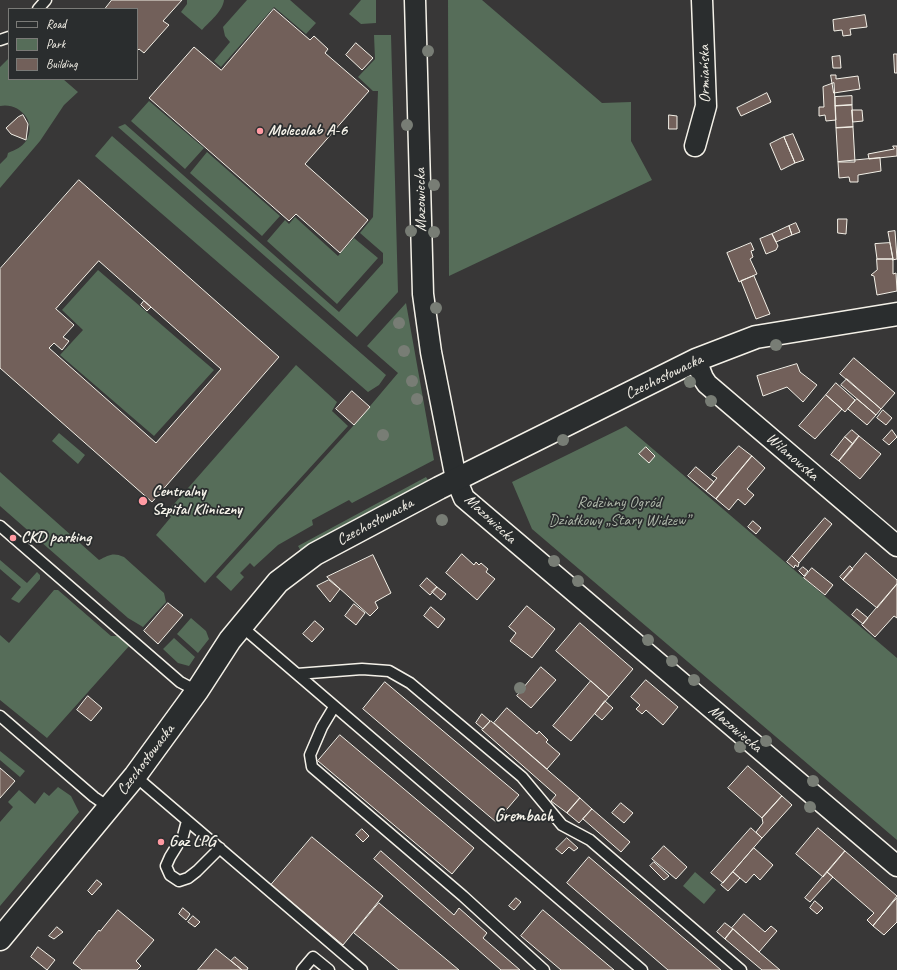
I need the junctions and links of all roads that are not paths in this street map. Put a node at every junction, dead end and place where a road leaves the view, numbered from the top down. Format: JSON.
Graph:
{"nodes":[{"id":1,"x":46,"y":0,"type":"edge"},
{"id":2,"x":415,"y":0,"type":"edge"},
{"id":3,"x":702,"y":0,"type":"edge"},
{"id":4,"x":39,"y":8,"type":"edge"},
{"id":5,"x":696,"y":146,"type":"dead end"},
{"id":6,"x":897,"y":314,"type":"edge"},
{"id":7,"x":696,"y":360,"type":"junction"},
{"id":8,"x":456,"y":479,"type":"junction"},
{"id":9,"x":0,"y":526,"type":"edge"},
{"id":10,"x":897,"y":546,"type":"edge"},
{"id":11,"x":241,"y":626,"type":"junction"},
{"id":12,"x":297,"y":674,"type":"junction"},
{"id":13,"x":198,"y":691,"type":"junction"},
{"id":14,"x":334,"y":707,"type":"junction"},
{"id":15,"x":0,"y":716,"type":"edge"},
{"id":16,"x":135,"y":776,"type":"junction"},
{"id":17,"x":110,"y":808,"type":"junction"},
{"id":18,"x":187,"y":821,"type":"junction"},
{"id":19,"x":220,"y":848,"type":"junction"},
{"id":20,"x":897,"y":866,"type":"edge"},
{"id":21,"x":0,"y":939,"type":"edge"},
{"id":22,"x":302,"y":970,"type":"edge"},
{"id":23,"x":329,"y":970,"type":"edge"},
{"id":24,"x":362,"y":970,"type":"edge"},
{"id":25,"x":544,"y":970,"type":"edge"},
{"id":26,"x":642,"y":970,"type":"edge"},
{"id":27,"x":741,"y":970,"type":"edge"}],
"edges":[{"from":1,"to":4,"type":"lane"},
{"from":2,"to":8,"type":"street","name":"Mazowiecka"},
{"from":3,"to":5,"type":"street","name":"Ormiańska"},
{"from":6,"to":7,"type":"street","name":"Czechosłowacka"},
{"from":7,"to":8,"type":"street","name":"Czechosłowacka"},
{"from":7,"to":10,"type":"street","name":"Wilanowska"},
{"from":8,"to":11,"type":"street","name":"Czechosłowacka"},
{"from":8,"to":20,"type":"street","name":"Mazowiecka"},
{"from":9,"to":13,"type":"lane"},
{"from":11,"to":12,"type":"lane"},
{"from":11,"to":13,"type":"street","name":"Czechosłowacka"},
{"from":12,"to":14,"type":"lane"},
{"from":12,"to":27,"type":"lane"},
{"from":13,"to":16,"type":"street","name":"Czechosłowacka"},
{"from":14,"to":25,"type":"lane"},
{"from":14,"to":26,"type":"lane"},
{"from":15,"to":17,"type":"lane"},
{"from":16,"to":17,"type":"street","name":"Czechosłowacka"},
{"from":16,"to":18,"type":"lane"},
{"from":17,"to":21,"type":"street","name":"Czechosłowacka"},
{"from":18,"to":19,"type":"lane"},
{"from":18,"to":19,"type":"lane"},
{"from":19,"to":24,"type":"lane"},
{"from":22,"to":23,"type":"lane"}]}
